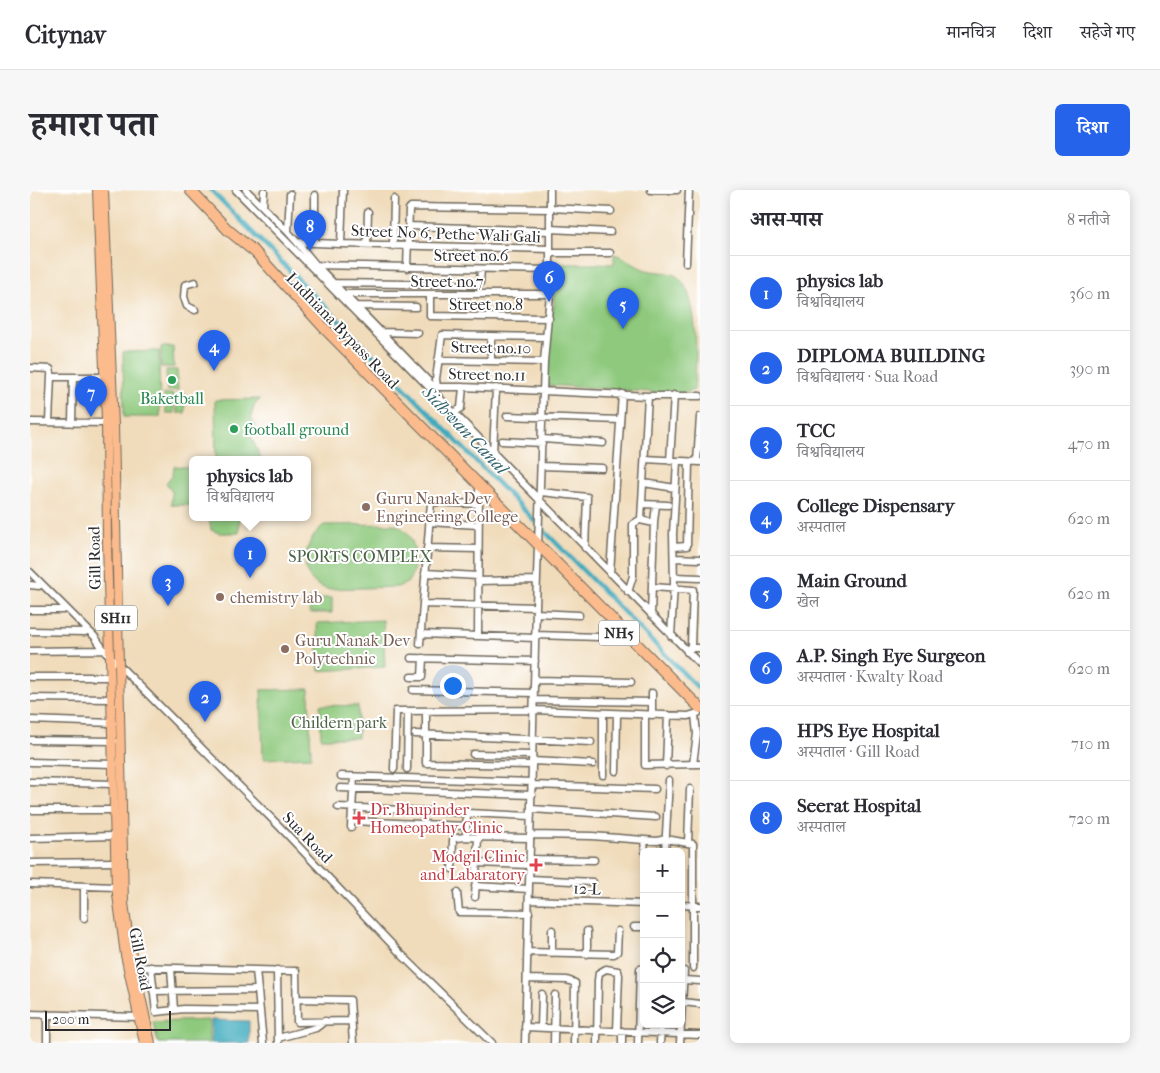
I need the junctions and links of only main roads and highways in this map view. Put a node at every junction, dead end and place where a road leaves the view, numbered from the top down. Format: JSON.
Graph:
{"nodes":[{"id":1,"x":97,"y":190,"type":"edge"},
{"id":2,"x":104,"y":190,"type":"edge"},
{"id":3,"x":190,"y":190,"type":"edge"},
{"id":4,"x":241,"y":241,"type":"junction"},
{"id":5,"x":539,"y":544,"type":"junction"},
{"id":6,"x":698,"y":713,"type":"edge"},
{"id":7,"x":144,"y":1043,"type":"edge"},
{"id":8,"x":151,"y":1043,"type":"edge"}],
"edges":[{"from":1,"to":7,"type":"main road","name":"Gill Road","number":"SH11"},
{"from":2,"to":8,"type":"main road","name":"Gill Road","number":"SH11"},
{"from":3,"to":4,"type":"highway","name":"Ludhiana Bypass Road","number":"NH5"},
{"from":4,"to":5,"type":"highway","name":"Ludhiana Bypass Road","number":"NH5"},
{"from":4,"to":5,"type":"highway","name":"Ludhiana Bypass Road","number":"NH5"},
{"from":5,"to":6,"type":"highway","name":"Ludhiana Bypass Road","number":"NH5"}]}
